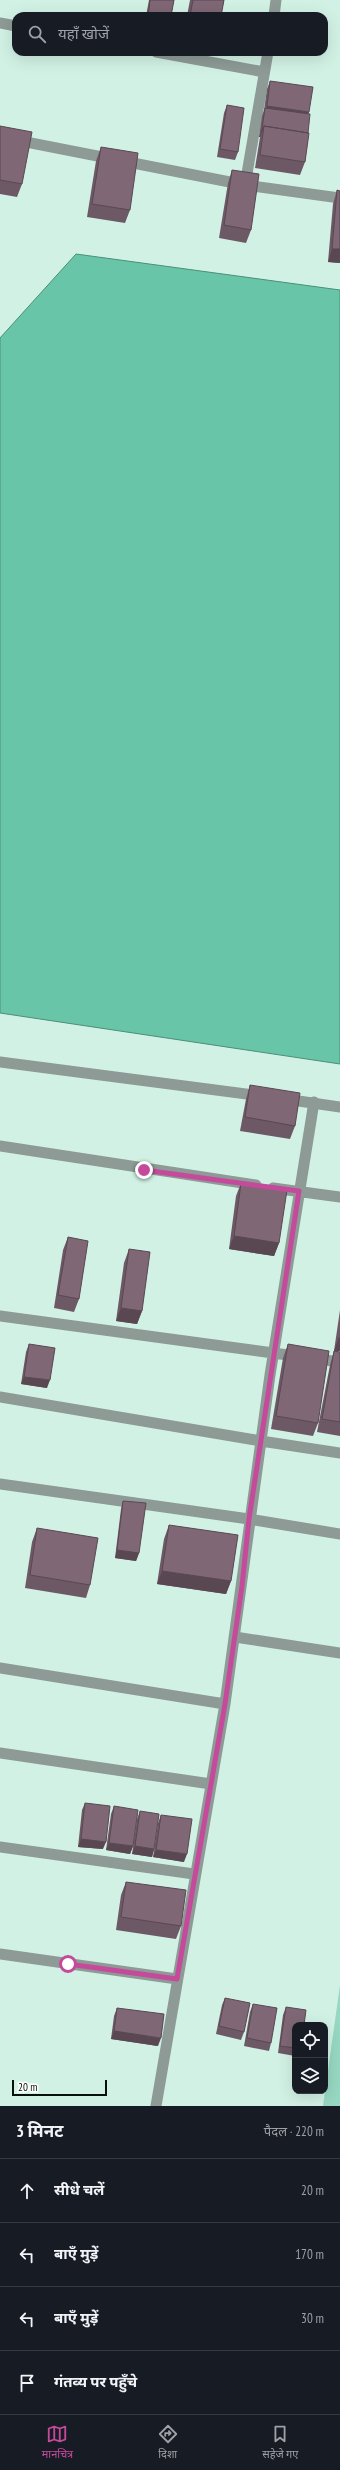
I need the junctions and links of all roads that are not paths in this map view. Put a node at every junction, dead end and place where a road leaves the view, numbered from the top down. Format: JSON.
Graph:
{"nodes":[{"id":1,"x":276,"y":0,"type":"edge"},
{"id":2,"x":274,"y":12,"type":"edge"},
{"id":3,"x":0,"y":23,"type":"edge"},
{"id":4,"x":12,"y":25,"type":"edge"},
{"id":5,"x":178,"y":56,"type":"edge"},
{"id":6,"x":267,"y":56,"type":"edge"},
{"id":7,"x":264,"y":72,"type":"junction"},
{"id":8,"x":0,"y":137,"type":"edge"},
{"id":9,"x":245,"y":185,"type":"junction"},
{"id":10,"x":340,"y":198,"type":"edge"},
{"id":11,"x":0,"y":1062,"type":"edge"},
{"id":12,"x":314,"y":1102,"type":"junction"},
{"id":13,"x":340,"y":1107,"type":"edge"},
{"id":14,"x":0,"y":1146,"type":"edge"},
{"id":15,"x":299,"y":1191,"type":"junction"},
{"id":16,"x":340,"y":1197,"type":"edge"},
{"id":17,"x":0,"y":1316,"type":"edge"},
{"id":18,"x":274,"y":1351,"type":"junction"},
{"id":19,"x":340,"y":1362,"type":"edge"},
{"id":20,"x":0,"y":1397,"type":"edge"},
{"id":21,"x":261,"y":1441,"type":"junction"},
{"id":22,"x":340,"y":1452,"type":"edge"},
{"id":23,"x":0,"y":1484,"type":"edge"},
{"id":24,"x":249,"y":1519,"type":"junction"},
{"id":25,"x":340,"y":1534,"type":"edge"},
{"id":26,"x":235,"y":1637,"type":"junction"},
{"id":27,"x":340,"y":1653,"type":"edge"},
{"id":28,"x":0,"y":1668,"type":"edge"},
{"id":29,"x":225,"y":1704,"type":"junction"},
{"id":30,"x":0,"y":1753,"type":"edge"},
{"id":31,"x":211,"y":1784,"type":"junction"},
{"id":32,"x":0,"y":1847,"type":"edge"},
{"id":33,"x":194,"y":1874,"type":"junction"},
{"id":34,"x":0,"y":1954,"type":"edge"},
{"id":35,"x":177,"y":1979,"type":"junction"},
{"id":36,"x":156,"y":2106,"type":"edge"}],
"edges":[{"from":1,"to":2,"type":"street"},
{"from":3,"to":4,"type":"street"},
{"from":5,"to":7,"type":"street"},
{"from":6,"to":7,"type":"street"},
{"from":7,"to":9,"type":"street"},
{"from":8,"to":9,"type":"street"},
{"from":9,"to":10,"type":"street"},
{"from":11,"to":12,"type":"street"},
{"from":12,"to":13,"type":"street"},
{"from":12,"to":15,"type":"street"},
{"from":14,"to":15,"type":"street"},
{"from":15,"to":16,"type":"street"},
{"from":15,"to":18,"type":"street"},
{"from":17,"to":18,"type":"street"},
{"from":18,"to":19,"type":"street"},
{"from":18,"to":21,"type":"street"},
{"from":20,"to":21,"type":"street"},
{"from":21,"to":22,"type":"street"},
{"from":21,"to":24,"type":"street"},
{"from":23,"to":24,"type":"street"},
{"from":24,"to":25,"type":"street"},
{"from":24,"to":26,"type":"street"},
{"from":26,"to":27,"type":"street"},
{"from":26,"to":29,"type":"street"},
{"from":28,"to":29,"type":"street"},
{"from":29,"to":31,"type":"street"},
{"from":30,"to":31,"type":"street"},
{"from":31,"to":33,"type":"street"},
{"from":32,"to":33,"type":"street"},
{"from":33,"to":35,"type":"street"},
{"from":34,"to":35,"type":"street"},
{"from":35,"to":36,"type":"street"}]}
